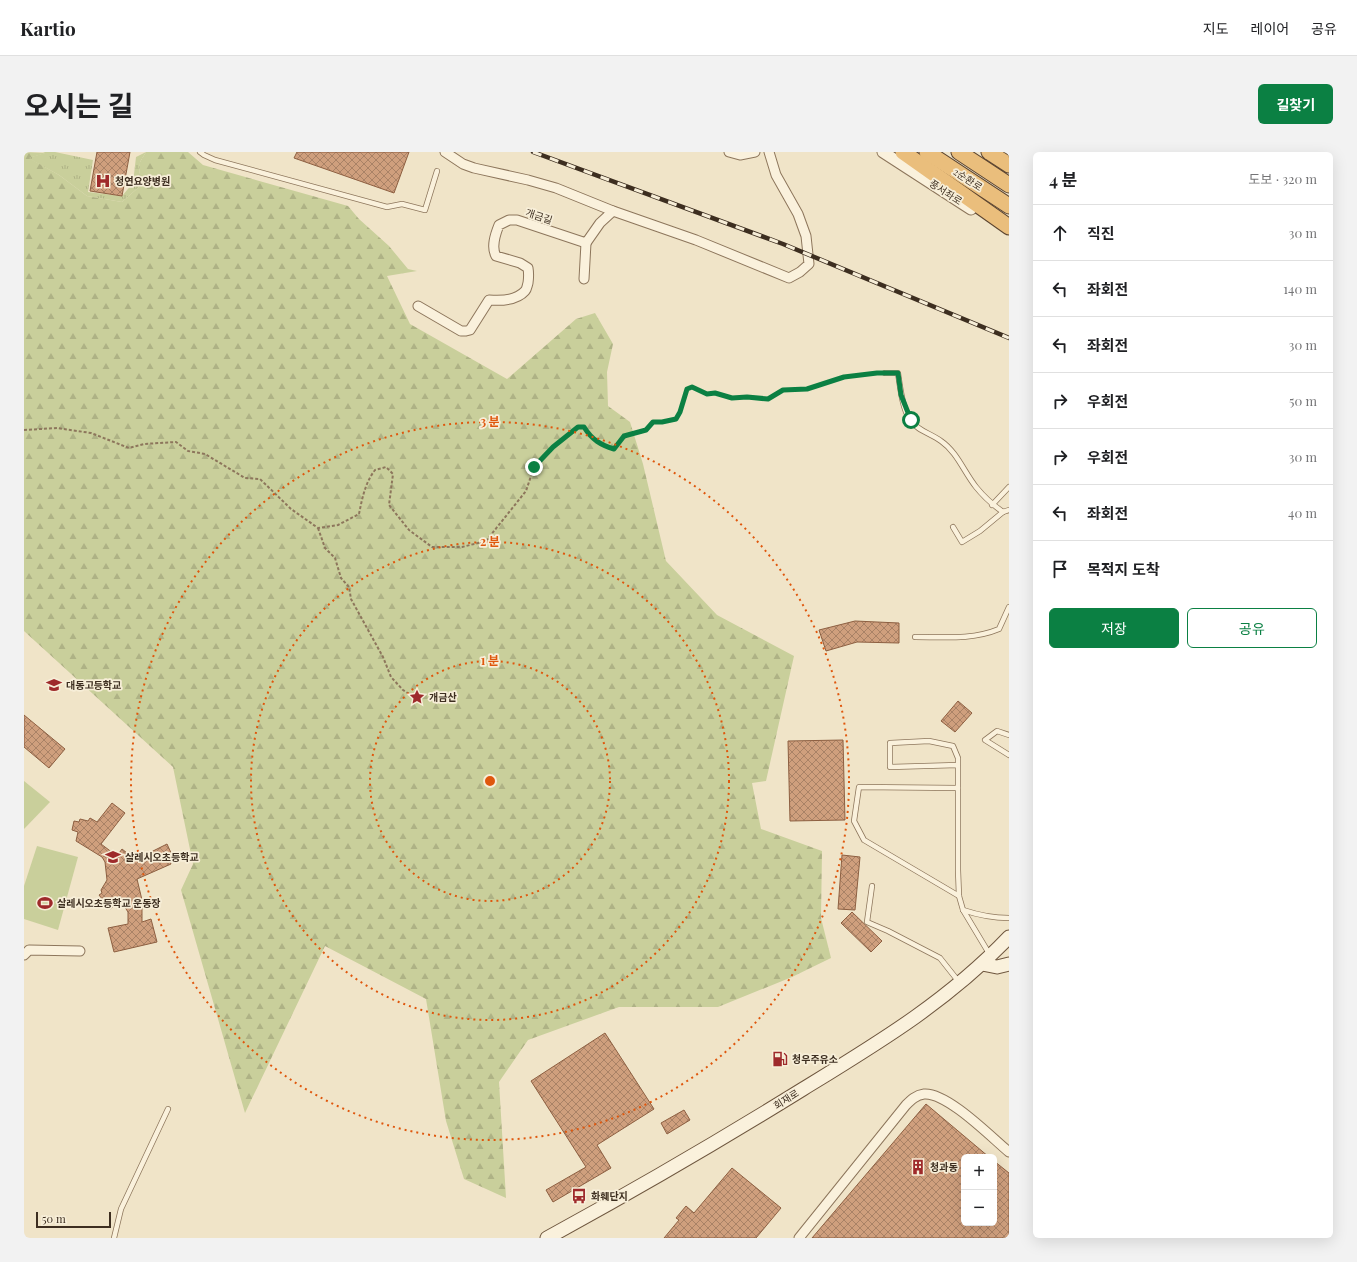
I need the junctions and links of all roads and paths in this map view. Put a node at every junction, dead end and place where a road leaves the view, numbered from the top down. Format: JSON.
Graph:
{"nodes":[{"id":1,"x":200,"y":152,"type":"edge"},
{"id":2,"x":445,"y":152,"type":"edge"},
{"id":3,"x":729,"y":152,"type":"edge"},
{"id":4,"x":755,"y":152,"type":"edge"},
{"id":5,"x":769,"y":152,"type":"edge"},
{"id":6,"x":883,"y":152,"type":"edge"},
{"id":7,"x":902,"y":152,"type":"edge"},
{"id":8,"x":927,"y":152,"type":"edge"},
{"id":9,"x":959,"y":152,"type":"edge"},
{"id":10,"x":989,"y":152,"type":"edge"},
{"id":11,"x":1009,"y":165,"type":"edge"},
{"id":12,"x":437,"y":171,"type":"dead end"},
{"id":13,"x":1009,"y":185,"type":"edge"},
{"id":14,"x":1009,"y":206,"type":"edge"},
{"id":15,"x":613,"y":211,"type":"junction"},
{"id":16,"x":1009,"y":227,"type":"edge"},
{"id":17,"x":1009,"y":233,"type":"edge"},
{"id":18,"x":586,"y":243,"type":"junction"},
{"id":19,"x":584,"y":279,"type":"dead end"},
{"id":20,"x":418,"y":306,"type":"dead end"},
{"id":21,"x":885,"y":373,"type":"joint"},
{"id":22,"x":24,"y":430,"type":"edge"},
{"id":23,"x":1009,"y":487,"type":"edge"},
{"id":24,"x":992,"y":504,"type":"junction"},
{"id":25,"x":1009,"y":510,"type":"edge"},
{"id":26,"x":1003,"y":512,"type":"junction"},
{"id":27,"x":953,"y":527,"type":"dead end"},
{"id":28,"x":318,"y":528,"type":"junction"},
{"id":29,"x":1009,"y":607,"type":"edge"},
{"id":30,"x":915,"y":637,"type":"dead end"},
{"id":31,"x":417,"y":699,"type":"dead end"},
{"id":32,"x":1009,"y":735,"type":"edge"},
{"id":33,"x":1009,"y":755,"type":"edge"},
{"id":34,"x":958,"y":765,"type":"junction"},
{"id":35,"x":958,"y":788,"type":"junction"},
{"id":36,"x":872,"y":886,"type":"dead end"},
{"id":37,"x":959,"y":896,"type":"junction"},
{"id":38,"x":963,"y":910,"type":"junction"},
{"id":39,"x":1009,"y":918,"type":"edge"},
{"id":40,"x":1009,"y":936,"type":"edge"},
{"id":41,"x":80,"y":951,"type":"dead end"},
{"id":42,"x":24,"y":955,"type":"edge"},
{"id":43,"x":986,"y":960,"type":"junction"},
{"id":44,"x":1009,"y":964,"type":"edge"},
{"id":45,"x":960,"y":983,"type":"junction"},
{"id":46,"x":168,"y":1109,"type":"dead end"},
{"id":47,"x":1009,"y":1152,"type":"edge"},
{"id":48,"x":114,"y":1238,"type":"edge"},
{"id":49,"x":547,"y":1238,"type":"edge"},
{"id":50,"x":799,"y":1238,"type":"edge"}],
"edges":[{"from":1,"to":12,"type":"lane"},
{"from":2,"to":15,"type":"street"},
{"from":3,"to":4,"type":"street"},
{"from":5,"to":15,"type":"street"},
{"from":6,"to":17,"type":"street","name":"풍서좌로"},
{"from":7,"to":16,"type":"highway"},
{"from":8,"to":14,"type":"highway","name":"2순환로"},
{"from":9,"to":13,"type":"highway","name":"2순환로"},
{"from":10,"to":11,"type":"highway"},
{"from":15,"to":18,"type":"street"},
{"from":18,"to":19,"type":"street"},
{"from":18,"to":20,"type":"street","name":"개금길"},
{"from":21,"to":24,"type":"lane"},
{"from":21,"to":28,"type":"path"},
{"from":22,"to":28,"type":"path"},
{"from":23,"to":24,"type":"lane"},
{"from":24,"to":26,"type":"lane"},
{"from":25,"to":26,"type":"lane"},
{"from":26,"to":27,"type":"lane"},
{"from":28,"to":31,"type":"path"},
{"from":29,"to":30,"type":"lane"},
{"from":32,"to":33,"type":"lane"},
{"from":34,"to":34,"type":"lane"},
{"from":34,"to":35,"type":"lane"},
{"from":35,"to":37,"type":"lane"},
{"from":35,"to":37,"type":"lane"},
{"from":36,"to":45,"type":"lane"},
{"from":37,"to":38,"type":"lane"},
{"from":38,"to":39,"type":"lane"},
{"from":38,"to":43,"type":"lane"},
{"from":40,"to":43,"type":"main road","name":"회재로"},
{"from":41,"to":42,"type":"street"},
{"from":43,"to":44,"type":"main road"},
{"from":43,"to":45,"type":"main road","name":"회재로"},
{"from":45,"to":49,"type":"main road","name":"회재로"},
{"from":46,"to":48,"type":"lane"},
{"from":47,"to":50,"type":"street"}]}
